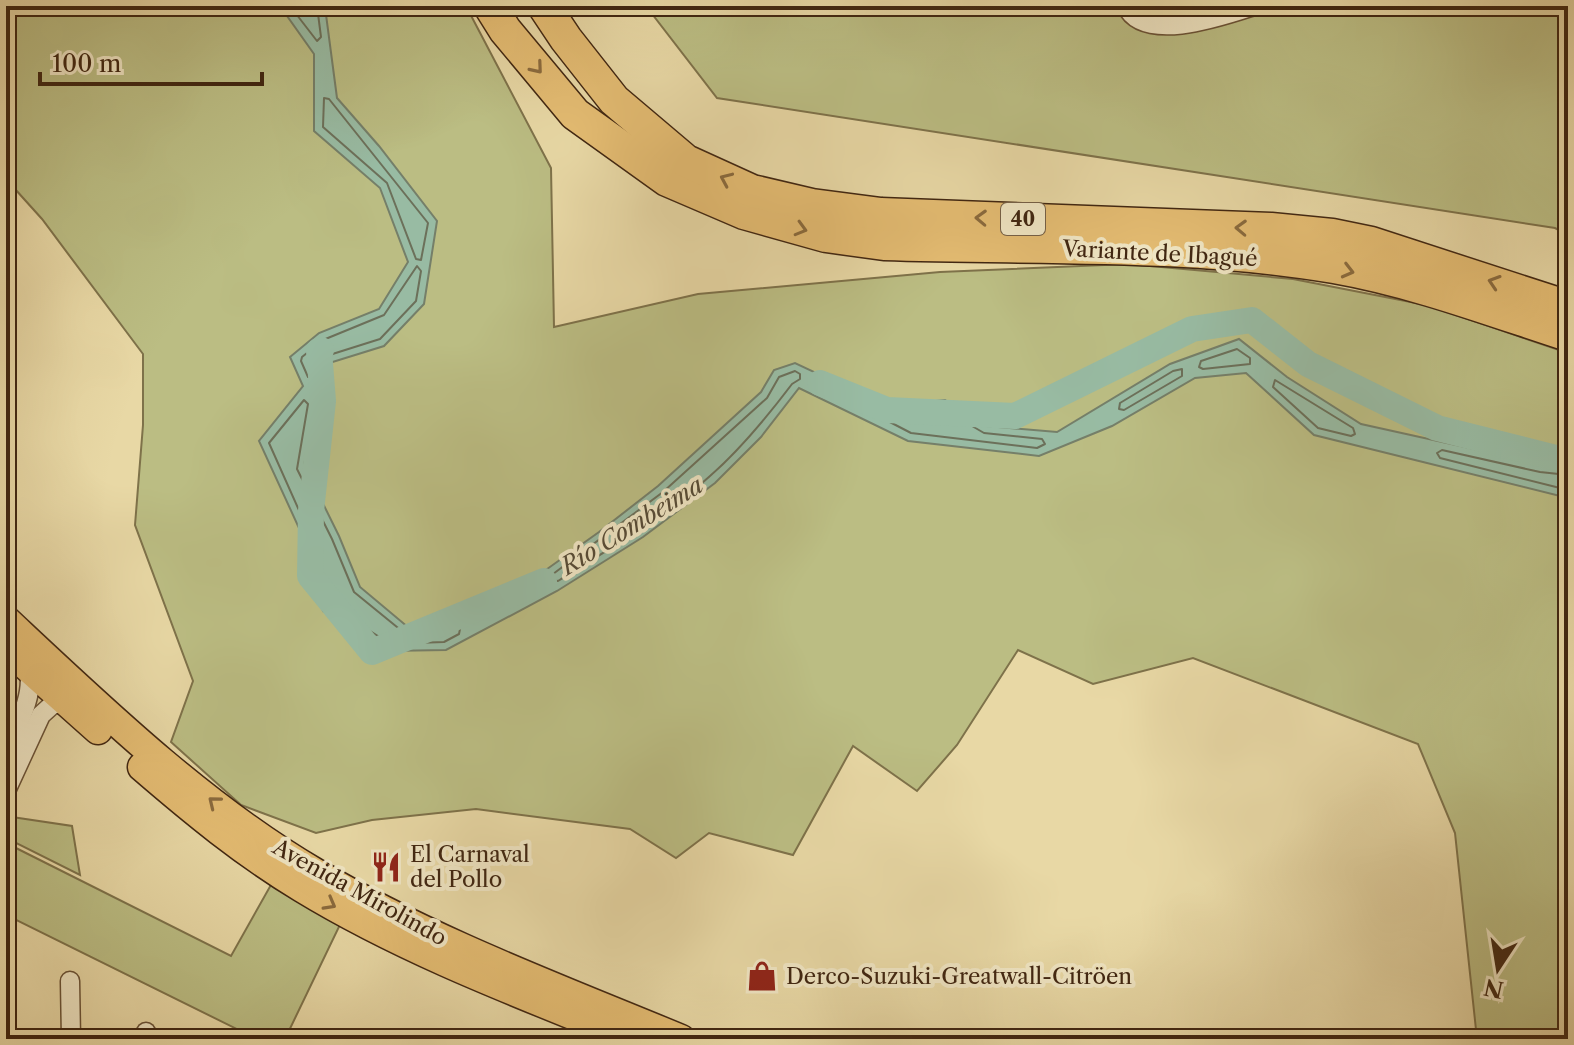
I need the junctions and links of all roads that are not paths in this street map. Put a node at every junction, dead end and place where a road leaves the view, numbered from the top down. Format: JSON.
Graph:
{"nodes":[{"id":1,"x":490,"y":6,"type":"edge"},
{"id":2,"x":544,"y":6,"type":"edge"},
{"id":3,"x":564,"y":6,"type":"edge"},
{"id":4,"x":1126,"y":6,"type":"edge"},
{"id":5,"x":1254,"y":6,"type":"edge"},
{"id":6,"x":566,"y":39,"type":"junction"},
{"id":7,"x":1568,"y":307,"type":"edge"},
{"id":8,"x":1568,"y":335,"type":"edge"},
{"id":9,"x":6,"y":620,"type":"edge"},
{"id":10,"x":6,"y":648,"type":"edge"},
{"id":11,"x":29,"y":670,"type":"junction"},
{"id":12,"x":65,"y":702,"type":"junction"},
{"id":13,"x":6,"y":751,"type":"edge"},
{"id":14,"x":6,"y":791,"type":"edge"},
{"id":15,"x":70,"y":981,"type":"dead end"},
{"id":16,"x":71,"y":1039,"type":"edge"},
{"id":17,"x":631,"y":1039,"type":"edge"},
{"id":18,"x":681,"y":1039,"type":"edge"}],
"edges":[{"from":1,"to":8,"type":"highway","name":"Variante de Ibagué","number":"40","one_way":true},
{"from":2,"to":6,"type":"highway","name":"Variante de Ibagué","number":"40"},
{"from":3,"to":6,"type":"street"},
{"from":4,"to":5,"type":"street"},
{"from":7,"to":6,"type":"highway","name":"Variante de Ibagué","number":"40","one_way":true},
{"from":18,"to":9,"type":"main road","name":"Avenida Mirolindo","one_way":true},
{"from":10,"to":11,"type":"main road","name":"Avenida Mirolindo"},
{"from":11,"to":12,"type":"main road","name":"Avenida Mirolindo"},
{"from":11,"to":13,"type":"street"},
{"from":12,"to":14,"type":"street"},
{"from":12,"to":17,"type":"main road","name":"Avenida Mirolindo","one_way":true},
{"from":15,"to":16,"type":"street"}]}
